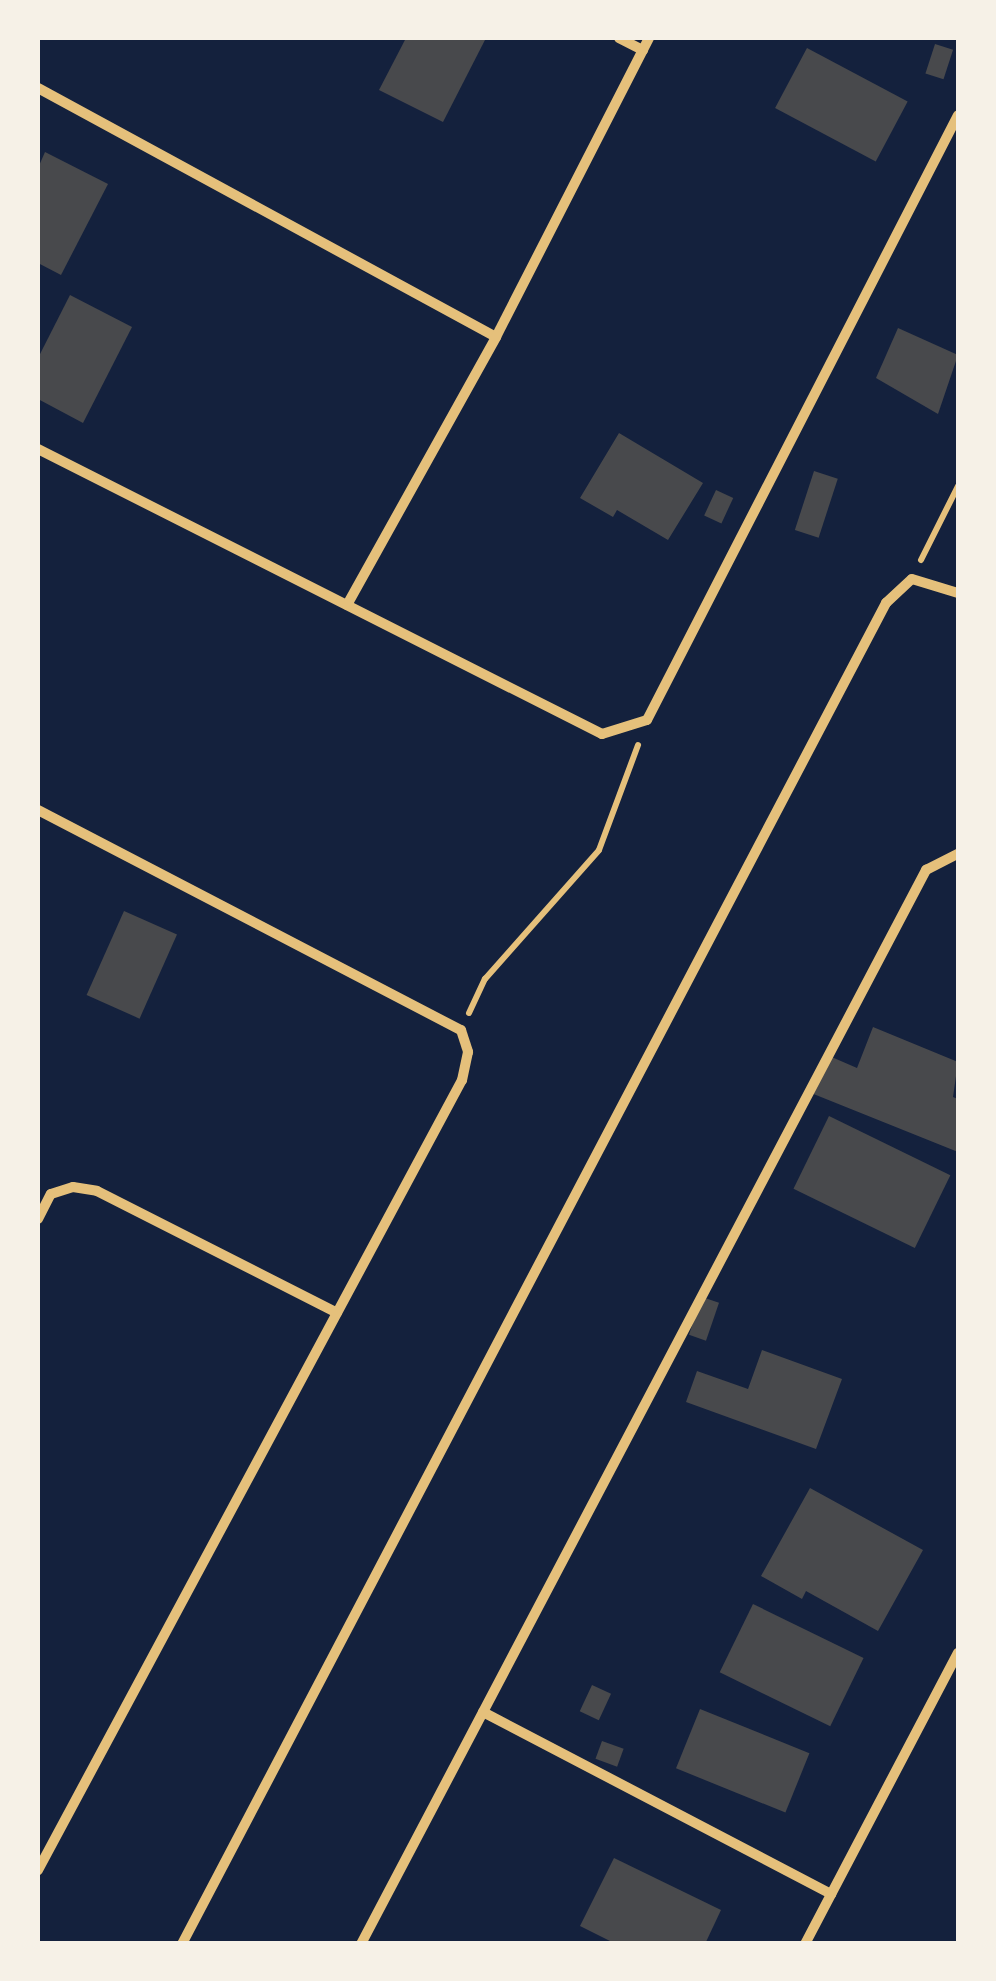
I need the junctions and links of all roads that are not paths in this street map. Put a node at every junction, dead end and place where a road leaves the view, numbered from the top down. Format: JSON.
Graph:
{"nodes":[{"id":1,"x":619,"y":38,"type":"edge"},
{"id":2,"x":650,"y":38,"type":"edge"},
{"id":3,"x":643,"y":50,"type":"junction"},
{"id":4,"x":38,"y":88,"type":"edge"},
{"id":5,"x":958,"y":115,"type":"edge"},
{"id":6,"x":496,"y":337,"type":"junction"},
{"id":7,"x":38,"y":448,"type":"edge"},
{"id":8,"x":958,"y":593,"type":"edge"},
{"id":9,"x":347,"y":605,"type":"junction"},
{"id":10,"x":38,"y":810,"type":"edge"},
{"id":11,"x":958,"y":854,"type":"edge"},
{"id":12,"x":38,"y":1219,"type":"edge"},
{"id":13,"x":337,"y":1313,"type":"junction"},
{"id":14,"x":958,"y":1653,"type":"edge"},
{"id":15,"x":483,"y":1712,"type":"junction"},
{"id":16,"x":38,"y":1870,"type":"edge"},
{"id":17,"x":831,"y":1894,"type":"junction"},
{"id":18,"x":182,"y":1944,"type":"edge"},
{"id":19,"x":361,"y":1944,"type":"edge"},
{"id":20,"x":805,"y":1944,"type":"edge"}],
"edges":[{"from":1,"to":3,"type":"street"},
{"from":2,"to":3,"type":"street"},
{"from":3,"to":6,"type":"street"},
{"from":4,"to":6,"type":"street"},
{"from":5,"to":9,"type":"street"},
{"from":6,"to":9,"type":"street"},
{"from":7,"to":9,"type":"street"},
{"from":8,"to":18,"type":"street"},
{"from":10,"to":13,"type":"street"},
{"from":11,"to":15,"type":"street"},
{"from":12,"to":13,"type":"street"},
{"from":13,"to":16,"type":"street"},
{"from":14,"to":17,"type":"street"},
{"from":15,"to":17,"type":"street"},
{"from":15,"to":19,"type":"street"},
{"from":17,"to":20,"type":"street"}]}
